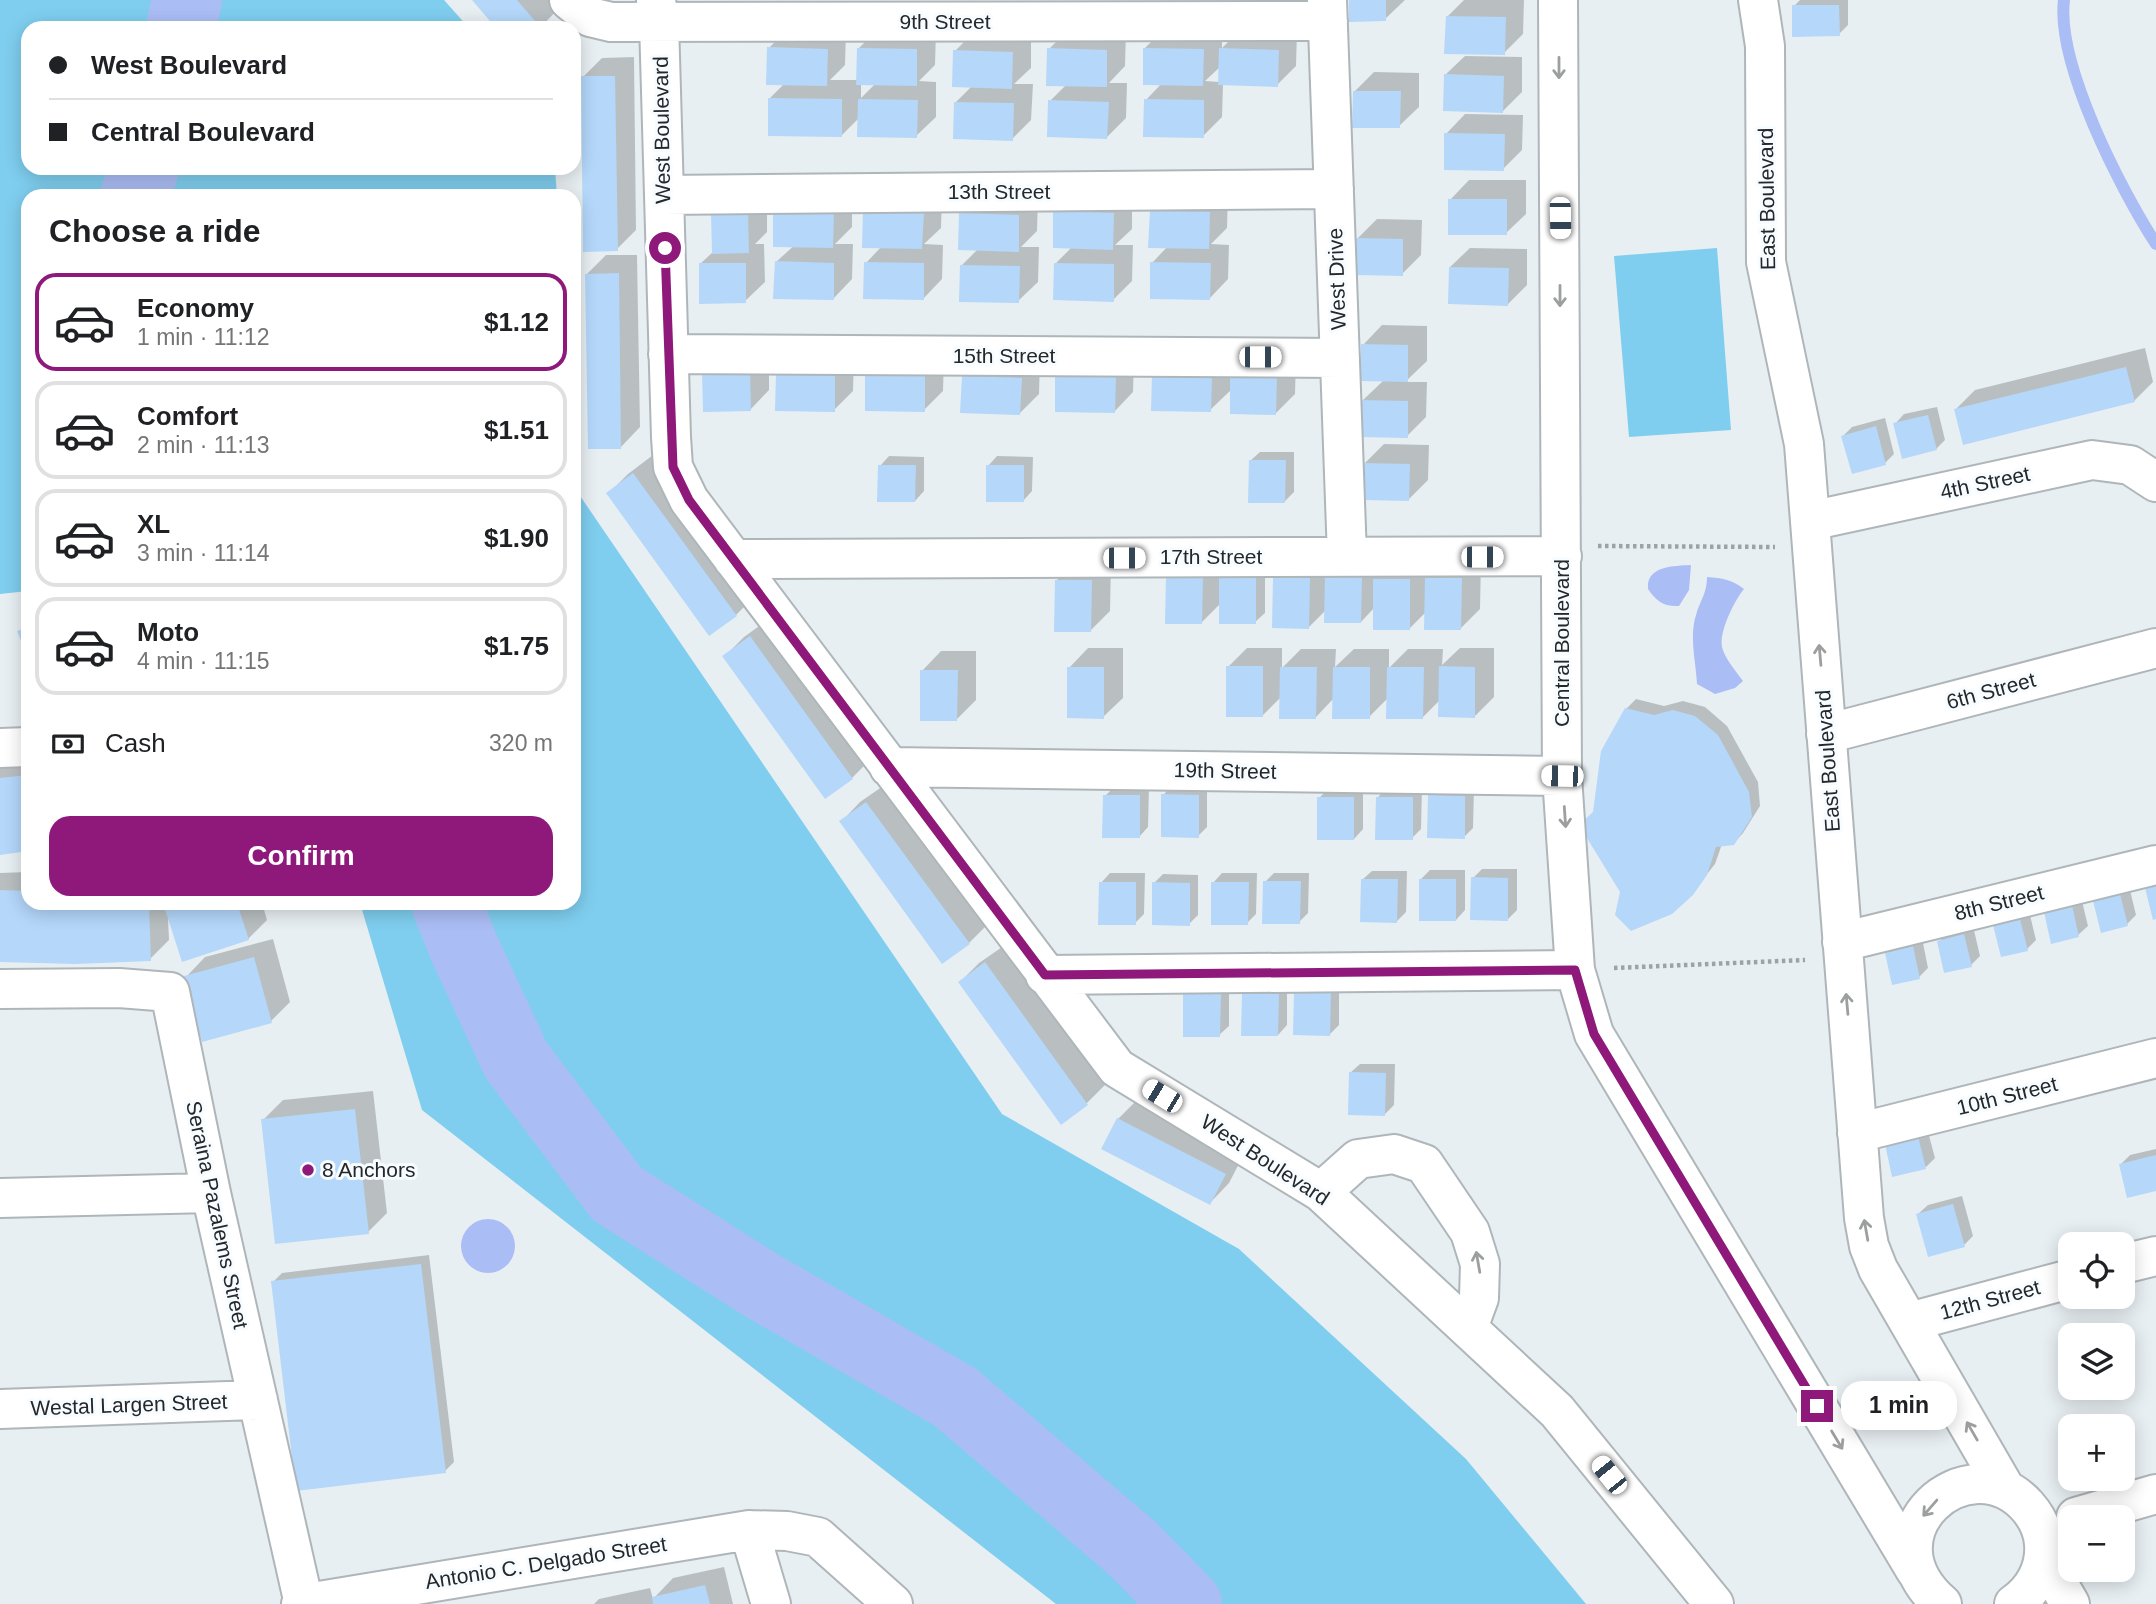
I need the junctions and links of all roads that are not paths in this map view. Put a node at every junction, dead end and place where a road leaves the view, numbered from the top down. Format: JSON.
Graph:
{"nodes":[{"id":1,"x":569,"y":0,"type":"edge"},
{"id":2,"x":1558,"y":0,"type":"edge"},
{"id":3,"x":1758,"y":0,"type":"edge"},
{"id":4,"x":1328,"y":10,"type":"edge"},
{"id":5,"x":657,"y":11,"type":"edge"},
{"id":6,"x":1334,"y":189,"type":"junction"},
{"id":7,"x":664,"y":194,"type":"junction"},
{"id":8,"x":668,"y":354,"type":"junction"},
{"id":9,"x":1340,"y":358,"type":"junction"},
{"id":10,"x":2156,"y":482,"type":"edge"},
{"id":11,"x":1810,"y":534,"type":"junction"},
{"id":12,"x":1562,"y":551,"type":"junction"},
{"id":13,"x":1347,"y":557,"type":"junction"},
{"id":14,"x":733,"y":559,"type":"junction"},
{"id":15,"x":2156,"y":648,"type":"edge"},
{"id":16,"x":1826,"y":734,"type":"junction"},
{"id":17,"x":21,"y":747,"type":"edge"},
{"id":18,"x":0,"y":748,"type":"edge"},
{"id":19,"x":889,"y":767,"type":"junction"},
{"id":20,"x":1562,"y":776,"type":"junction"},
{"id":21,"x":2156,"y":865,"type":"edge"},
{"id":22,"x":1843,"y":950,"type":"junction"},
{"id":23,"x":1575,"y":970,"type":"junction"},
{"id":24,"x":1045,"y":975,"type":"junction"},
{"id":25,"x":0,"y":989,"type":"edge"},
{"id":26,"x":2156,"y":1058,"type":"edge"},
{"id":27,"x":1857,"y":1133,"type":"junction"},
{"id":28,"x":1321,"y":1192,"type":"junction"},
{"id":29,"x":211,"y":1193,"type":"junction"},
{"id":30,"x":0,"y":1198,"type":"edge"},
{"id":31,"x":2156,"y":1256,"type":"edge"},
{"id":32,"x":2135,"y":1261,"type":"edge"},
{"id":33,"x":2058,"y":1282,"type":"edge"},
{"id":34,"x":1909,"y":1322,"type":"junction"},
{"id":35,"x":1468,"y":1328,"type":"junction"},
{"id":36,"x":258,"y":1400,"type":"junction"},
{"id":37,"x":0,"y":1409,"type":"edge"},
{"id":38,"x":2006,"y":1490,"type":"junction"},
{"id":39,"x":2156,"y":1494,"type":"edge"},
{"id":40,"x":2118,"y":1505,"type":"edge"},
{"id":41,"x":749,"y":1530,"type":"junction"},
{"id":42,"x":2051,"y":1535,"type":"edge"},
{"id":43,"x":450,"y":1592,"type":"edge"},
{"id":44,"x":1923,"y":1592,"type":"edge"},
{"id":45,"x":303,"y":1604,"type":"edge"},
{"id":46,"x":771,"y":1604,"type":"edge"},
{"id":47,"x":893,"y":1604,"type":"edge"},
{"id":48,"x":1714,"y":1604,"type":"edge"},
{"id":49,"x":2014,"y":1604,"type":"edge"},
{"id":50,"x":2070,"y":1604,"type":"edge"}],
"edges":[{"from":1,"to":5,"type":"street","name":"9th Street"},
{"from":2,"to":12,"type":"street","name":"Central Boulevard","one_way":true},
{"from":3,"to":11,"type":"street","name":"East Boulevard"},
{"from":4,"to":5,"type":"street","name":"9th Street"},
{"from":4,"to":6,"type":"street","name":"West Drive"},
{"from":5,"to":7,"type":"street","name":"West Boulevard"},
{"from":6,"to":7,"type":"street","name":"13th Street"},
{"from":6,"to":9,"type":"street","name":"West Drive"},
{"from":7,"to":8,"type":"street","name":"West Boulevard"},
{"from":8,"to":9,"type":"street","name":"15th Street"},
{"from":8,"to":14,"type":"street","name":"West Boulevard"},
{"from":9,"to":13,"type":"street","name":"West Drive"},
{"from":10,"to":11,"type":"street","name":"4th Street"},
{"from":16,"to":11,"type":"street","name":"East Boulevard","one_way":true},
{"from":12,"to":13,"type":"street","name":"17th Street"},
{"from":12,"to":20,"type":"street","name":"Central Boulevard"},
{"from":13,"to":14,"type":"street","name":"17th Street"},
{"from":14,"to":19,"type":"street","name":"West Boulevard"},
{"from":15,"to":16,"type":"street","name":"6th Street"},
{"from":16,"to":22,"type":"street","name":"East Boulevard"},
{"from":17,"to":18,"type":"street"},
{"from":19,"to":20,"type":"street","name":"19th Street"},
{"from":19,"to":24,"type":"street","name":"West Boulevard"},
{"from":20,"to":23,"type":"street","name":"Central Boulevard","one_way":true},
{"from":21,"to":22,"type":"street","name":"8th Street"},
{"from":27,"to":22,"type":"street","name":"East Boulevard","one_way":true},
{"from":23,"to":24,"type":"street"},
{"from":23,"to":44,"type":"street","name":"Central Boulevard","one_way":true},
{"from":24,"to":28,"type":"street","name":"West Boulevard"},
{"from":25,"to":29,"type":"street","name":"Seraina Pazalems Street"},
{"from":26,"to":27,"type":"street","name":"10th Street"},
{"from":34,"to":27,"type":"street","name":"East Boulevard","one_way":true},
{"from":28,"to":35,"type":"street","name":"West Boulevard"},
{"from":35,"to":28,"type":"street","one_way":true},
{"from":29,"to":30,"type":"street"},
{"from":29,"to":36,"type":"street","name":"Seraina Pazalems Street"},
{"from":31,"to":32,"type":"street"},
{"from":33,"to":34,"type":"street","name":"12th Street"},
{"from":38,"to":34,"type":"street","name":"East Boulevard","one_way":true},
{"from":35,"to":48,"type":"street","name":"West Boulevard"},
{"from":36,"to":37,"type":"street","name":"Westal Largen Street"},
{"from":36,"to":45,"type":"street","name":"Seraina Pazalems Street"},
{"from":38,"to":42,"type":"street"},
{"from":38,"to":44,"type":"street","one_way":true},
{"from":39,"to":40,"type":"street"},
{"from":41,"to":43,"type":"street","name":"Antonio C. Delgado Street"},
{"from":41,"to":46,"type":"street"},
{"from":41,"to":47,"type":"street","name":"Antonio C. Delgado Street"},
{"from":42,"to":49,"type":"street"},
{"from":42,"to":50,"type":"street"},
{"from":43,"to":45,"type":"street","name":"Antonio C. Delgado Street"}]}
